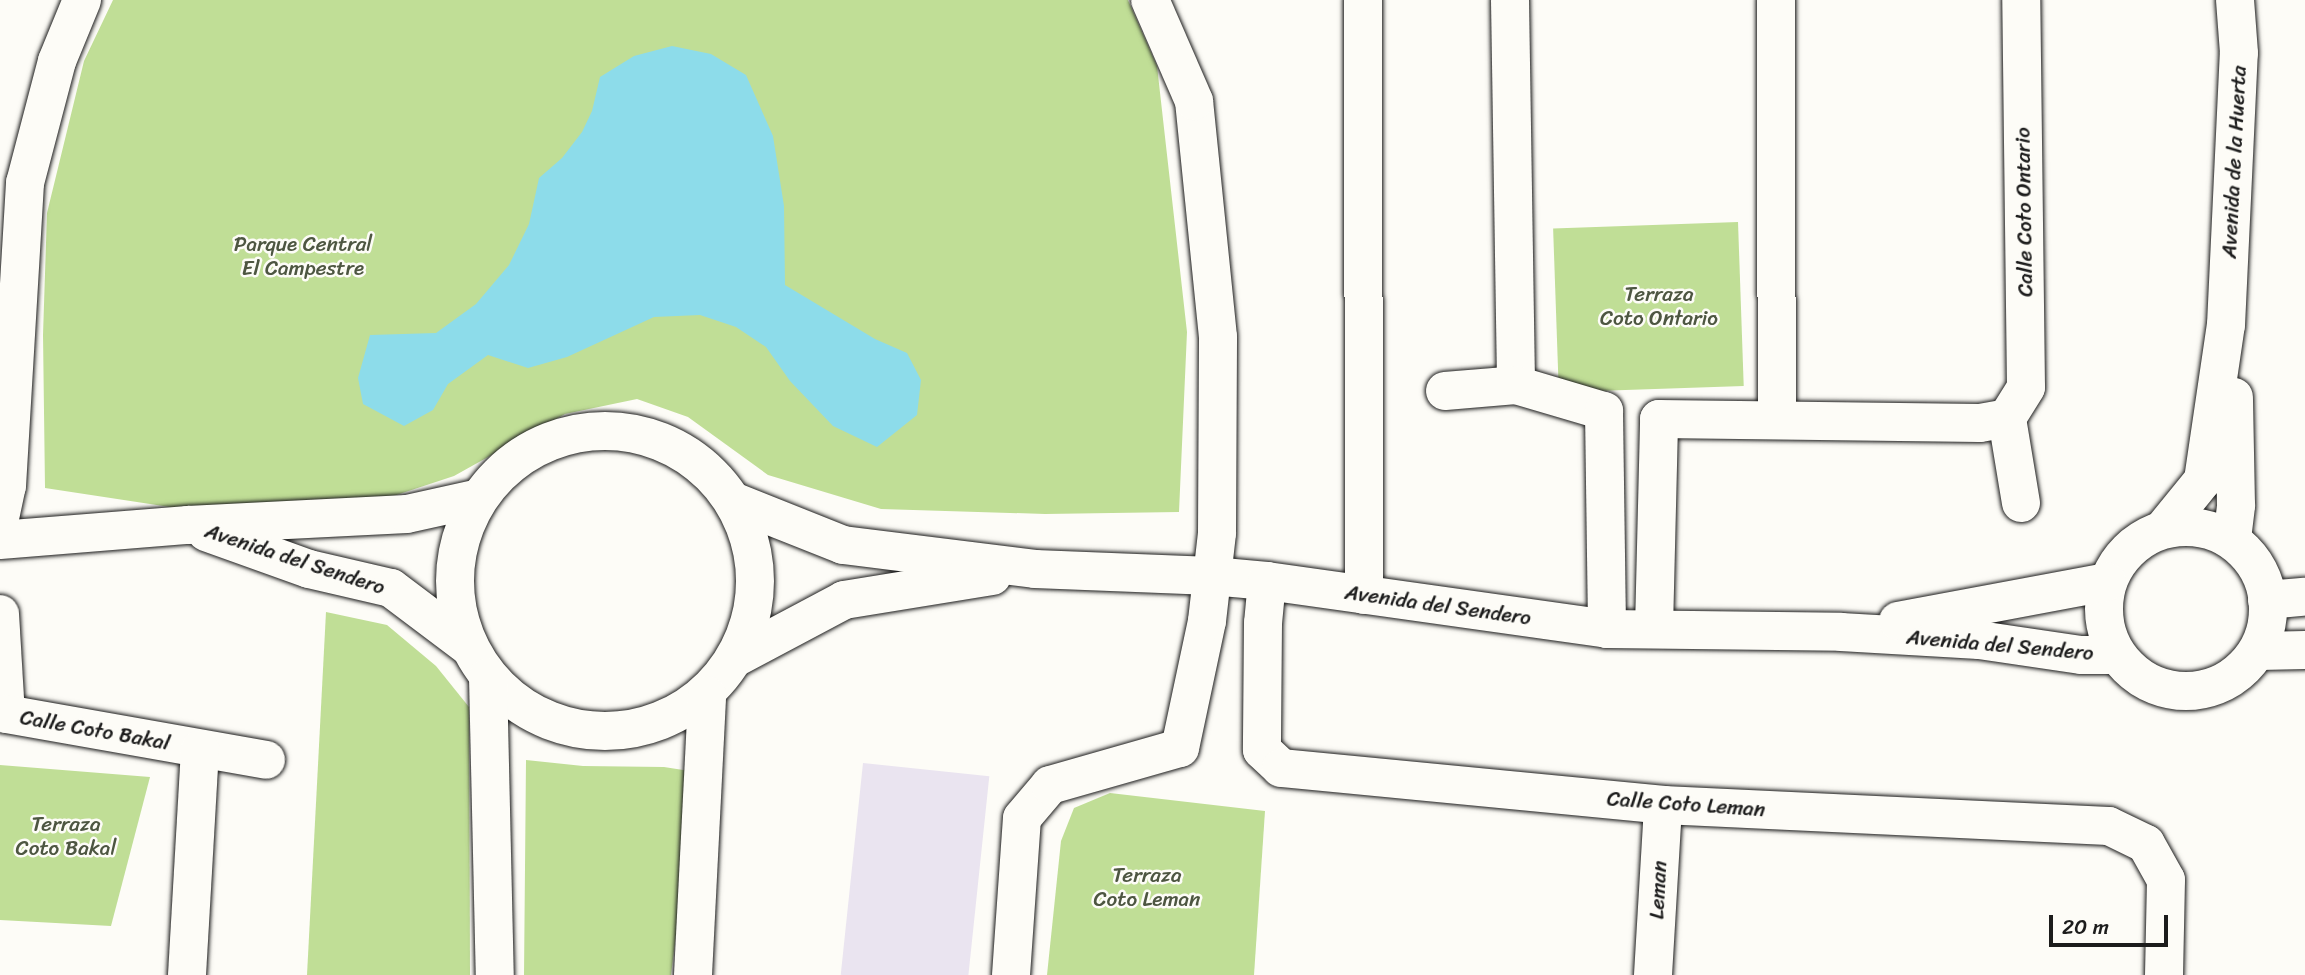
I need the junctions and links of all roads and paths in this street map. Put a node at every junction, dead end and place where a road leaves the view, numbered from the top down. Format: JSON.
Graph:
{"nodes":[{"id":1,"x":82,"y":0,"type":"edge"},
{"id":2,"x":1150,"y":0,"type":"edge"},
{"id":3,"x":1363,"y":0,"type":"edge"},
{"id":4,"x":1510,"y":0,"type":"edge"},
{"id":5,"x":1776,"y":0,"type":"edge"},
{"id":6,"x":2021,"y":0,"type":"edge"},
{"id":7,"x":2235,"y":0,"type":"edge"},
{"id":8,"x":2226,"y":325,"type":"junction"},
{"id":9,"x":1516,"y":385,"type":"junction"},
{"id":10,"x":1445,"y":391,"type":"dead end"},
{"id":11,"x":2007,"y":418,"type":"junction"},
{"id":12,"x":1777,"y":419,"type":"junction"},
{"id":13,"x":479,"y":498,"type":"junction"},
{"id":14,"x":735,"y":502,"type":"junction"},
{"id":15,"x":2021,"y":503,"type":"dead end"},
{"id":16,"x":0,"y":518,"type":"edge"},
{"id":17,"x":188,"y":525,"type":"junction"},
{"id":18,"x":2164,"y":528,"type":"junction"},
{"id":19,"x":2232,"y":539,"type":"junction"},
{"id":20,"x":0,"y":540,"type":"edge"},
{"id":21,"x":1035,"y":569,"type":"junction"},
{"id":22,"x":1212,"y":576,"type":"junction"},
{"id":23,"x":1268,"y":581,"type":"junction"},
{"id":24,"x":2107,"y":582,"type":"junction"},
{"id":25,"x":1364,"y":595,"type":"junction"},
{"id":26,"x":2305,"y":597,"type":"edge"},
{"id":27,"x":2267,"y":600,"type":"junction"},
{"id":28,"x":0,"y":614,"type":"edge"},
{"id":29,"x":1607,"y":629,"type":"junction"},
{"id":30,"x":1654,"y":629,"type":"junction"},
{"id":31,"x":1841,"y":632,"type":"junction"},
{"id":32,"x":468,"y":646,"type":"junction"},
{"id":33,"x":2305,"y":650,"type":"edge"},
{"id":34,"x":2259,"y":651,"type":"junction"},
{"id":35,"x":2116,"y":655,"type":"junction"},
{"id":36,"x":737,"y":657,"type":"junction"},
{"id":37,"x":488,"y":677,"type":"junction"},
{"id":38,"x":707,"y":695,"type":"junction"},
{"id":39,"x":200,"y":749,"type":"junction"},
{"id":40,"x":266,"y":760,"type":"dead end"},
{"id":41,"x":1663,"y":805,"type":"junction"},
{"id":42,"x":187,"y":975,"type":"edge"},
{"id":43,"x":495,"y":975,"type":"edge"},
{"id":44,"x":693,"y":975,"type":"edge"},
{"id":45,"x":1011,"y":975,"type":"edge"},
{"id":46,"x":1653,"y":975,"type":"edge"},
{"id":47,"x":2164,"y":975,"type":"edge"}],
"edges":[{"from":1,"to":16,"type":"street"},
{"from":2,"to":22,"type":"street"},
{"from":3,"to":25,"type":"street"},
{"from":4,"to":9,"type":"street"},
{"from":5,"to":12,"type":"street"},
{"from":6,"to":11,"type":"street","name":"Calle Coto Ontario"},
{"from":7,"to":8,"type":"street","name":"Avenida de la Huerta"},
{"from":8,"to":18,"type":"street","name":"Avenida de la Huerta"},
{"from":8,"to":19,"type":"street","name":"Avenida de la Huerta"},
{"from":9,"to":10,"type":"street"},
{"from":9,"to":29,"type":"street"},
{"from":11,"to":12,"type":"street"},
{"from":11,"to":15,"type":"street"},
{"from":12,"to":30,"type":"street"},
{"from":13,"to":14,"type":"street"},
{"from":13,"to":17,"type":"street","name":"Avenida del Sendero"},
{"from":13,"to":32,"type":"street"},
{"from":14,"to":21,"type":"street","name":"Avenida del Sendero"},
{"from":14,"to":36,"type":"street"},
{"from":17,"to":20,"type":"street","name":"Avenida del Sendero"},
{"from":17,"to":32,"type":"street","name":"Avenida del Sendero"},
{"from":18,"to":19,"type":"street"},
{"from":18,"to":24,"type":"street"},
{"from":19,"to":27,"type":"street"},
{"from":21,"to":22,"type":"street","name":"Avenida del Sendero"},
{"from":21,"to":36,"type":"street","name":"Avenida del Sendero"},
{"from":22,"to":23,"type":"street","name":"Avenida del Sendero"},
{"from":22,"to":45,"type":"street"},
{"from":23,"to":25,"type":"street","name":"Avenida del Sendero"},
{"from":23,"to":41,"type":"street","name":"Calle Coto Leman"},
{"from":24,"to":31,"type":"street","name":"Avenida del Sendero"},
{"from":24,"to":35,"type":"street"},
{"from":25,"to":29,"type":"street","name":"Avenida del Sendero"},
{"from":26,"to":27,"type":"street"},
{"from":27,"to":34,"type":"street"},
{"from":28,"to":39,"type":"street","name":"Calle Coto Bakal"},
{"from":29,"to":30,"type":"street","name":"Avenida del Sendero"},
{"from":30,"to":31,"type":"street","name":"Avenida del Sendero"},
{"from":31,"to":35,"type":"street","name":"Avenida del Sendero"},
{"from":32,"to":37,"type":"street"},
{"from":33,"to":34,"type":"street"},
{"from":34,"to":35,"type":"street"},
{"from":36,"to":38,"type":"street"},
{"from":37,"to":38,"type":"street"},
{"from":37,"to":43,"type":"street"},
{"from":38,"to":44,"type":"street"},
{"from":39,"to":40,"type":"street","name":"Calle Coto Bakal"},
{"from":39,"to":42,"type":"street","name":"Calle Coto Bakal"},
{"from":41,"to":46,"type":"street","name":"Leman"},
{"from":41,"to":47,"type":"street","name":"Calle Coto Leman"}]}
